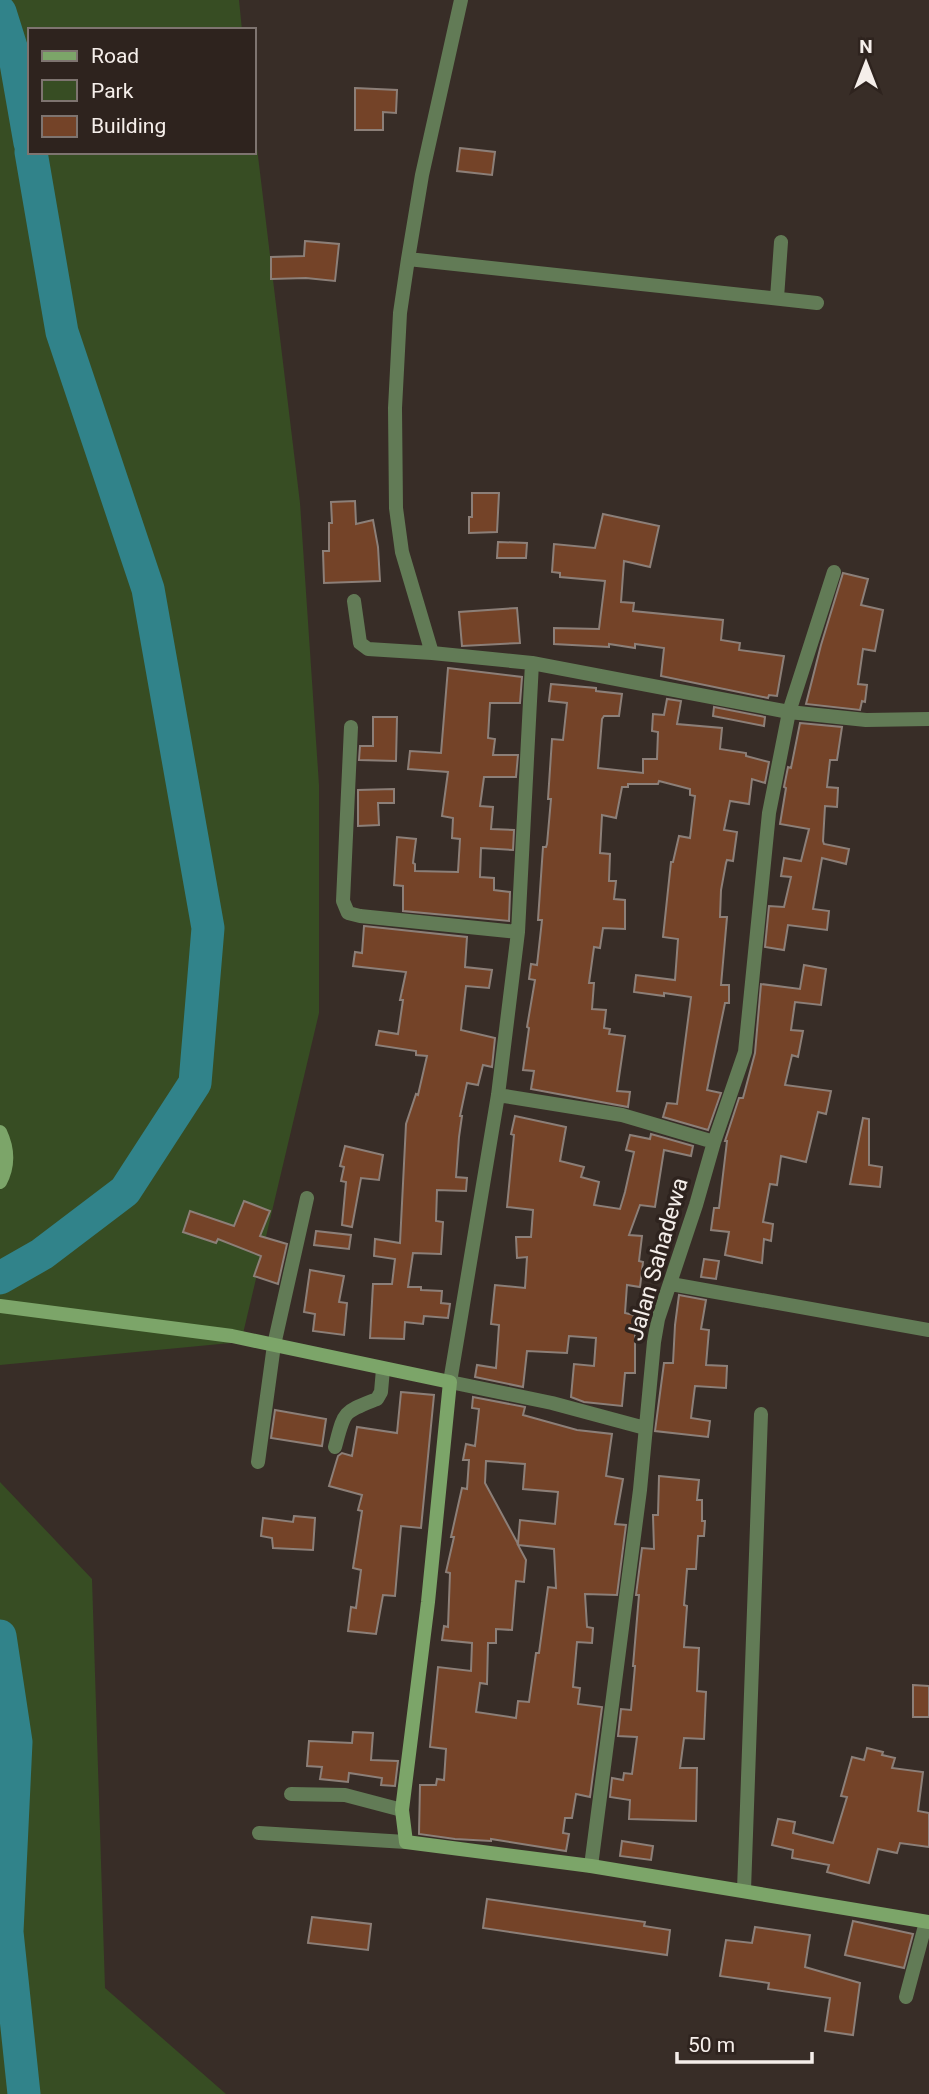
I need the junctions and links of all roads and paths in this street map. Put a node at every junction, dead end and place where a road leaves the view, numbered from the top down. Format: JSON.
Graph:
{"nodes":[{"id":1,"x":461,"y":0,"type":"edge"},
{"id":2,"x":781,"y":242,"type":"dead end"},
{"id":3,"x":408,"y":259,"type":"junction"},
{"id":4,"x":777,"y":298,"type":"junction"},
{"id":5,"x":817,"y":303,"type":"dead end"},
{"id":6,"x":834,"y":572,"type":"dead end"},
{"id":7,"x":354,"y":601,"type":"dead end"},
{"id":8,"x":432,"y":653,"type":"junction"},
{"id":9,"x":532,"y":663,"type":"junction"},
{"id":10,"x":789,"y":712,"type":"junction"},
{"id":11,"x":929,"y":719,"type":"edge"},
{"id":12,"x":351,"y":726,"type":"dead end"},
{"id":13,"x":518,"y":932,"type":"junction"},
{"id":14,"x":498,"y":1095,"type":"junction"},
{"id":15,"x":0,"y":1132,"type":"edge"},
{"id":16,"x":714,"y":1142,"type":"junction"},
{"id":17,"x":0,"y":1182,"type":"edge"},
{"id":18,"x":307,"y":1198,"type":"dead end"},
{"id":19,"x":671,"y":1284,"type":"junction"},
{"id":20,"x":0,"y":1306,"type":"edge"},
{"id":21,"x":929,"y":1330,"type":"edge"},
{"id":22,"x":274,"y":1345,"type":"junction"},
{"id":23,"x":383,"y":1369,"type":"junction"},
{"id":24,"x":450,"y":1382,"type":"junction"},
{"id":25,"x":761,"y":1414,"type":"dead end"},
{"id":26,"x":645,"y":1429,"type":"junction"},
{"id":27,"x":335,"y":1447,"type":"dead end"},
{"id":28,"x":258,"y":1462,"type":"dead end"},
{"id":29,"x":291,"y":1794,"type":"dead end"},
{"id":30,"x":402,"y":1811,"type":"junction"},
{"id":31,"x":259,"y":1833,"type":"dead end"},
{"id":32,"x":406,"y":1842,"type":"junction"},
{"id":33,"x":590,"y":1866,"type":"junction"},
{"id":34,"x":744,"y":1890,"type":"junction"},
{"id":35,"x":928,"y":1922,"type":"edge"},
{"id":36,"x":906,"y":1997,"type":"dead end"}],
"edges":[{"from":1,"to":3,"type":"street"},
{"from":2,"to":4,"type":"street"},
{"from":3,"to":4,"type":"street"},
{"from":3,"to":8,"type":"street"},
{"from":4,"to":5,"type":"street"},
{"from":6,"to":10,"type":"street","name":"Jalan Sahadewa"},
{"from":7,"to":8,"type":"street"},
{"from":8,"to":9,"type":"street"},
{"from":9,"to":10,"type":"street"},
{"from":9,"to":13,"type":"street"},
{"from":10,"to":11,"type":"street"},
{"from":10,"to":16,"type":"street","name":"Jalan Sahadewa"},
{"from":12,"to":13,"type":"street"},
{"from":13,"to":14,"type":"street"},
{"from":14,"to":16,"type":"street"},
{"from":14,"to":24,"type":"street"},
{"from":15,"to":17,"type":"street"},
{"from":16,"to":19,"type":"street","name":"Jalan Sahadewa"},
{"from":18,"to":22,"type":"street"},
{"from":19,"to":21,"type":"street"},
{"from":19,"to":26,"type":"street","name":"Jalan Sahadewa"},
{"from":20,"to":22,"type":"street"},
{"from":22,"to":23,"type":"street"},
{"from":22,"to":28,"type":"street"},
{"from":23,"to":24,"type":"street"},
{"from":23,"to":27,"type":"street"},
{"from":24,"to":26,"type":"street"},
{"from":24,"to":30,"type":"street"},
{"from":25,"to":34,"type":"street"},
{"from":26,"to":33,"type":"street","name":"Jalan Sahadewa"},
{"from":29,"to":30,"type":"street"},
{"from":30,"to":32,"type":"street"},
{"from":31,"to":32,"type":"street"},
{"from":32,"to":33,"type":"street"},
{"from":33,"to":34,"type":"street"},
{"from":34,"to":35,"type":"street"},
{"from":35,"to":36,"type":"street"}]}
